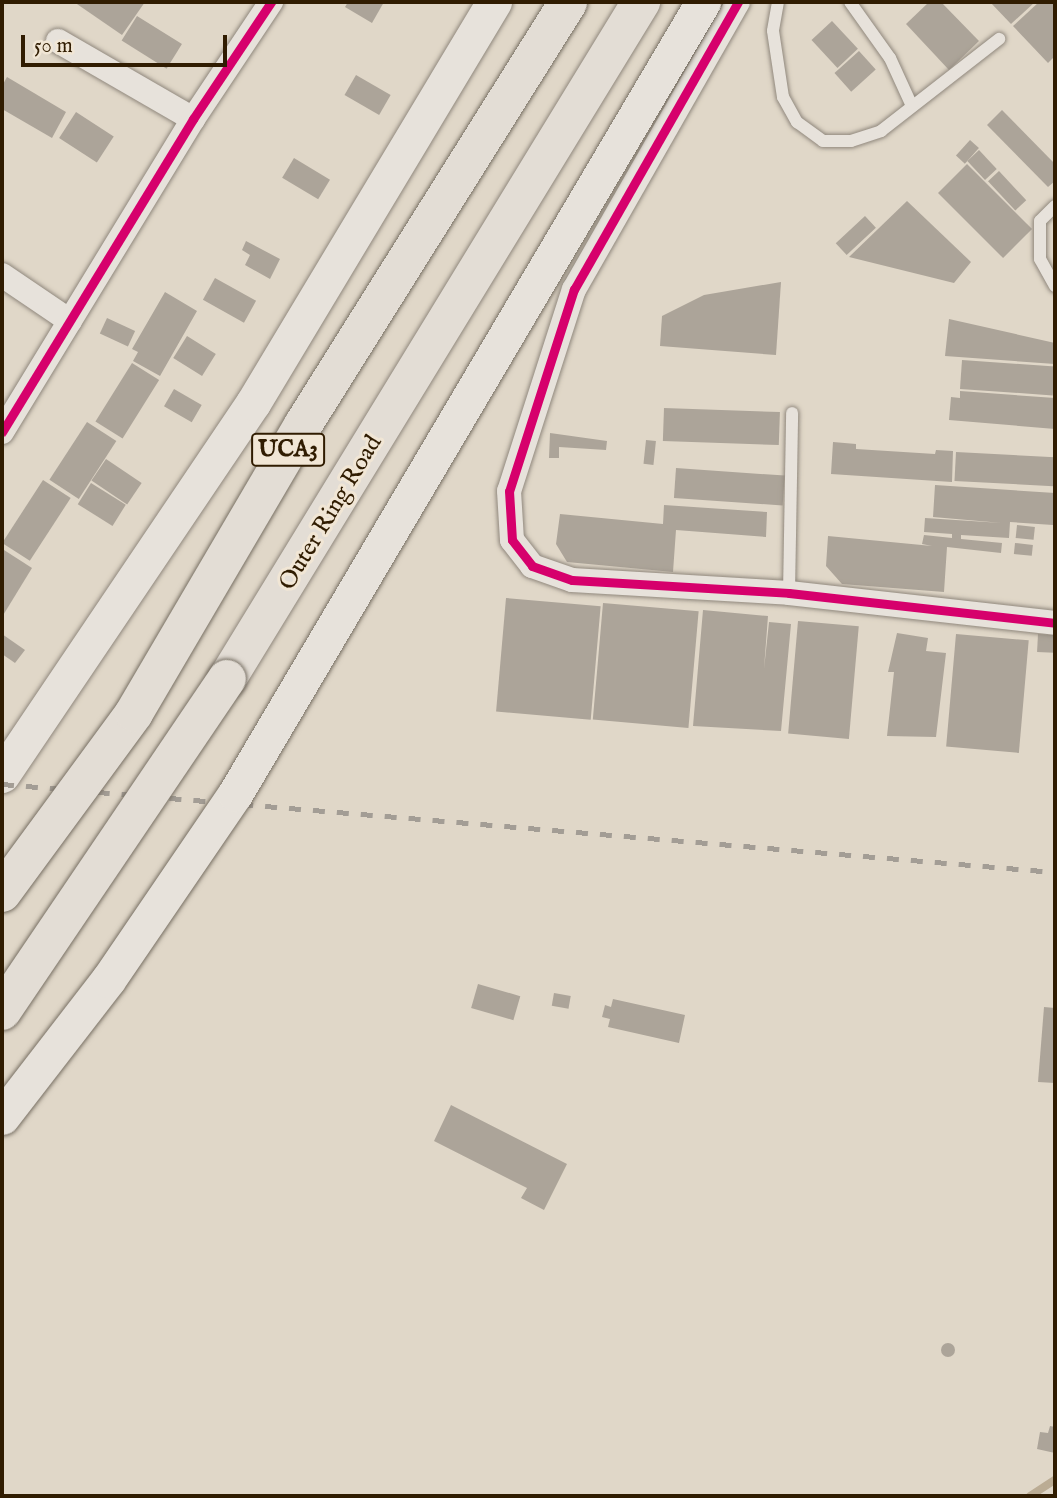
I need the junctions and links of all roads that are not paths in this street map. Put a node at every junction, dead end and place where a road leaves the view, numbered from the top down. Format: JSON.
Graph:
{"nodes":[{"id":1,"x":271,"y":2,"type":"edge"},
{"id":2,"x":494,"y":2,"type":"edge"},
{"id":3,"x":568,"y":2,"type":"edge"},
{"id":4,"x":641,"y":2,"type":"edge"},
{"id":5,"x":703,"y":2,"type":"edge"},
{"id":6,"x":738,"y":2,"type":"edge"},
{"id":7,"x":778,"y":2,"type":"edge"},
{"id":8,"x":850,"y":2,"type":"edge"},
{"id":9,"x":999,"y":39,"type":"dead end"},
{"id":10,"x":58,"y":41,"type":"dead end"},
{"id":11,"x":912,"y":106,"type":"junction"},
{"id":12,"x":193,"y":119,"type":"junction"},
{"id":13,"x":1055,"y":206,"type":"edge"},
{"id":14,"x":2,"y":275,"type":"edge"},
{"id":15,"x":1055,"y":286,"type":"edge"},
{"id":16,"x":70,"y":321,"type":"junction"},
{"id":17,"x":792,"y":413,"type":"dead end"},
{"id":18,"x":2,"y":432,"type":"edge"},
{"id":19,"x":789,"y":593,"type":"junction"},
{"id":20,"x":1055,"y":623,"type":"edge"},
{"id":21,"x":2,"y":775,"type":"edge"},
{"id":22,"x":2,"y":893,"type":"edge"},
{"id":23,"x":2,"y":1011,"type":"edge"},
{"id":24,"x":2,"y":1117,"type":"edge"}],
"edges":[{"from":1,"to":12,"type":"street"},
{"from":2,"to":21,"type":"main road","number":"UCA3"},
{"from":3,"to":22,"type":"main road","number":"UCA3","bridge":true},
{"from":4,"to":23,"type":"main road","name":"Outer Ring Road","number":"UCA3","bridge":true},
{"from":5,"to":24,"type":"main road","bridge":true},
{"from":6,"to":19,"type":"street"},
{"from":7,"to":11,"type":"lane"},
{"from":8,"to":11,"type":"lane"},
{"from":9,"to":11,"type":"lane"},
{"from":10,"to":12,"type":"street"},
{"from":12,"to":16,"type":"street"},
{"from":13,"to":15,"type":"lane"},
{"from":14,"to":16,"type":"street"},
{"from":16,"to":18,"type":"street"},
{"from":17,"to":19,"type":"lane"},
{"from":19,"to":20,"type":"street"}]}
